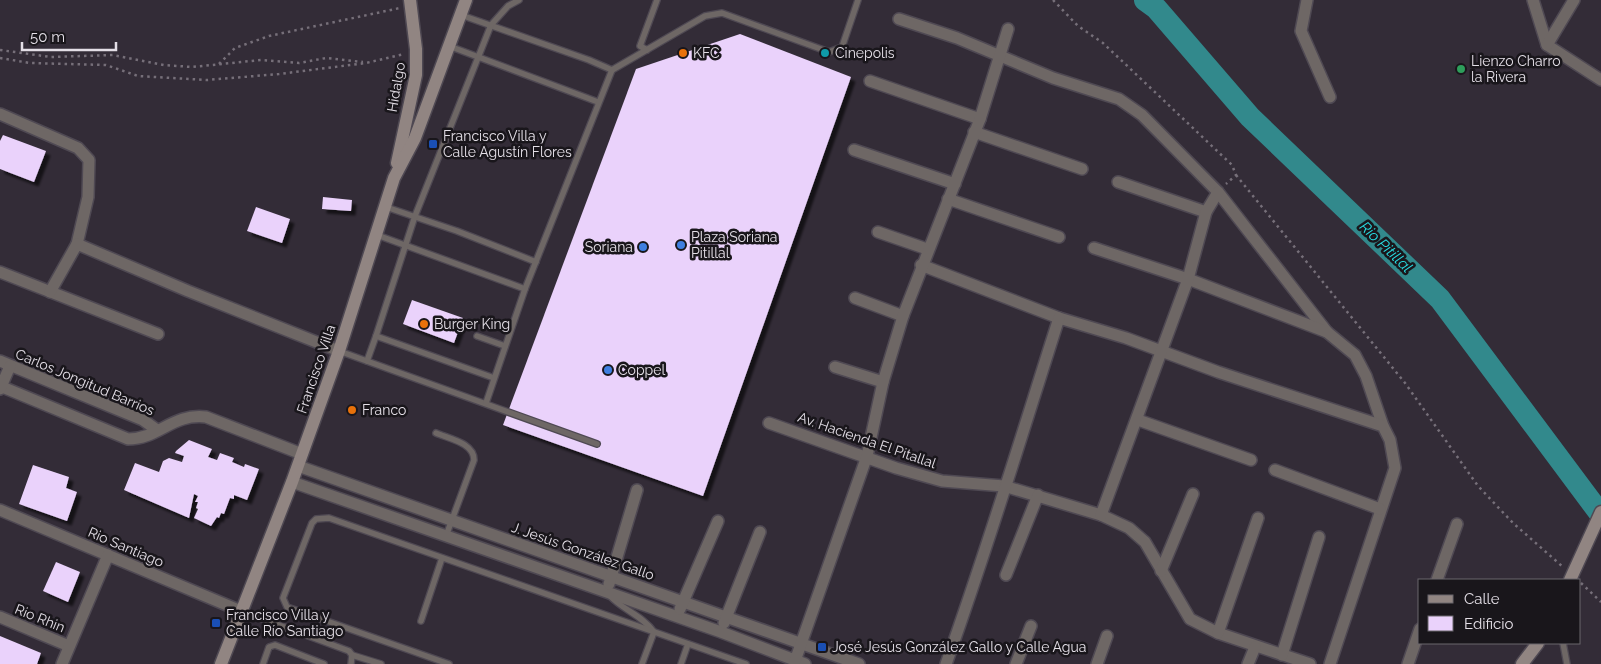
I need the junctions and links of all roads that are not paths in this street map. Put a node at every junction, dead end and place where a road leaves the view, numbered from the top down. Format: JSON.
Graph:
{"nodes":[{"id":1,"x":466,"y":0,"type":"edge"},
{"id":2,"x":519,"y":0,"type":"edge"},
{"id":3,"x":657,"y":0,"type":"edge"},
{"id":4,"x":858,"y":0,"type":"edge"},
{"id":5,"x":1307,"y":0,"type":"edge"},
{"id":6,"x":1533,"y":0,"type":"edge"},
{"id":7,"x":1574,"y":0,"type":"edge"},
{"id":8,"x":410,"y":3,"type":"edge"},
{"id":9,"x":461,"y":15,"type":"junction"},
{"id":10,"x":899,"y":19,"type":"dead end"},
{"id":11,"x":491,"y":25,"type":"junction"},
{"id":12,"x":1008,"y":29,"type":"dead end"},
{"id":13,"x":1547,"y":45,"type":"junction"},
{"id":14,"x":449,"y":46,"type":"junction"},
{"id":15,"x":647,"y":50,"type":"junction"},
{"id":16,"x":1000,"y":55,"type":"junction"},
{"id":17,"x":478,"y":57,"type":"junction"},
{"id":18,"x":612,"y":70,"type":"junction"},
{"id":19,"x":870,"y":80,"type":"dead end"},
{"id":20,"x":1601,"y":80,"type":"edge"},
{"id":21,"x":1330,"y":98,"type":"dead end"},
{"id":22,"x":598,"y":102,"type":"junction"},
{"id":23,"x":0,"y":114,"type":"edge"},
{"id":24,"x":980,"y":119,"type":"junction"},
{"id":25,"x":974,"y":132,"type":"junction"},
{"id":26,"x":854,"y":150,"type":"dead end"},
{"id":27,"x":1082,"y":169,"type":"dead end"},
{"id":28,"x":394,"y":178,"type":"junction"},
{"id":29,"x":1118,"y":182,"type":"dead end"},
{"id":30,"x":955,"y":184,"type":"junction"},
{"id":31,"x":1218,"y":192,"type":"junction"},
{"id":32,"x":948,"y":199,"type":"junction"},
{"id":33,"x":386,"y":207,"type":"junction"},
{"id":34,"x":1206,"y":212,"type":"junction"},
{"id":35,"x":415,"y":216,"type":"junction"},
{"id":36,"x":878,"y":232,"type":"dead end"},
{"id":37,"x":377,"y":235,"type":"junction"},
{"id":38,"x":1059,"y":236,"type":"dead end"},
{"id":39,"x":77,"y":244,"type":"junction"},
{"id":40,"x":405,"y":245,"type":"junction"},
{"id":41,"x":1094,"y":248,"type":"dead end"},
{"id":42,"x":927,"y":249,"type":"junction"},
{"id":43,"x":536,"y":262,"type":"junction"},
{"id":44,"x":921,"y":265,"type":"junction"},
{"id":45,"x":0,"y":272,"type":"edge"},
{"id":46,"x":1188,"y":279,"type":"junction"},
{"id":47,"x":526,"y":289,"type":"junction"},
{"id":48,"x":50,"y":292,"type":"junction"},
{"id":49,"x":855,"y":298,"type":"dead end"},
{"id":50,"x":903,"y":316,"type":"junction"},
{"id":51,"x":1059,"y":318,"type":"junction"},
{"id":52,"x":1327,"y":332,"type":"junction"},
{"id":53,"x":158,"y":334,"type":"dead end"},
{"id":54,"x":376,"y":336,"type":"junction"},
{"id":55,"x":477,"y":336,"type":"dead end"},
{"id":56,"x":505,"y":346,"type":"junction"},
{"id":57,"x":340,"y":351,"type":"junction"},
{"id":58,"x":1163,"y":351,"type":"junction"},
{"id":59,"x":367,"y":362,"type":"junction"},
{"id":60,"x":5,"y":364,"type":"edge"},
{"id":61,"x":835,"y":367,"type":"dead end"},
{"id":62,"x":494,"y":378,"type":"junction"},
{"id":63,"x":883,"y":382,"type":"junction"},
{"id":64,"x":0,"y":388,"type":"edge"},
{"id":65,"x":486,"y":403,"type":"junction"},
{"id":66,"x":1138,"y":420,"type":"junction"},
{"id":67,"x":770,"y":423,"type":"dead end"},
{"id":68,"x":1383,"y":426,"type":"junction"},
{"id":69,"x":158,"y":430,"type":"junction"},
{"id":70,"x":436,"y":433,"type":"dead end"},
{"id":71,"x":597,"y":444,"type":"dead end"},
{"id":72,"x":867,"y":456,"type":"junction"},
{"id":73,"x":300,"y":460,"type":"junction"},
{"id":74,"x":1251,"y":460,"type":"dead end"},
{"id":75,"x":1275,"y":470,"type":"dead end"},
{"id":76,"x":292,"y":482,"type":"junction"},
{"id":77,"x":1004,"y":486,"type":"junction"},
{"id":78,"x":637,"y":490,"type":"dead end"},
{"id":79,"x":1193,"y":494,"type":"dead end"},
{"id":80,"x":1038,"y":495,"type":"junction"},
{"id":81,"x":1380,"y":509,"type":"junction"},
{"id":82,"x":0,"y":510,"type":"edge"},
{"id":83,"x":1601,"y":512,"type":"edge"},
{"id":84,"x":1101,"y":515,"type":"junction"},
{"id":85,"x":1258,"y":518,"type":"dead end"},
{"id":86,"x":451,"y":521,"type":"junction"},
{"id":87,"x":718,"y":521,"type":"dead end"},
{"id":88,"x":1457,"y":524,"type":"dead end"},
{"id":89,"x":760,"y":532,"type":"dead end"},
{"id":90,"x":446,"y":536,"type":"junction"},
{"id":91,"x":1319,"y":536,"type":"dead end"},
{"id":92,"x":108,"y":555,"type":"junction"},
{"id":93,"x":442,"y":558,"type":"junction"},
{"id":94,"x":1161,"y":571,"type":"junction"},
{"id":95,"x":1006,"y":575,"type":"dead end"},
{"id":96,"x":610,"y":576,"type":"junction"},
{"id":97,"x":1437,"y":579,"type":"edge"},
{"id":98,"x":1574,"y":579,"type":"edge"},
{"id":99,"x":607,"y":593,"type":"junction"},
{"id":100,"x":682,"y":602,"type":"junction"},
{"id":101,"x":240,"y":611,"type":"junction"},
{"id":102,"x":0,"y":617,"type":"edge"},
{"id":103,"x":676,"y":617,"type":"junction"},
{"id":104,"x":727,"y":618,"type":"junction"},
{"id":105,"x":422,"y":621,"type":"dead end"},
{"id":106,"x":1031,"y":626,"type":"dead end"},
{"id":107,"x":654,"y":632,"type":"junction"},
{"id":108,"x":721,"y":632,"type":"junction"},
{"id":109,"x":1218,"y":633,"type":"junction"},
{"id":110,"x":1418,"y":635,"type":"edge"},
{"id":111,"x":1107,"y":636,"type":"dead end"},
{"id":112,"x":800,"y":643,"type":"junction"},
{"id":113,"x":688,"y":644,"type":"junction"},
{"id":114,"x":1537,"y":644,"type":"edge"},
{"id":115,"x":1563,"y":644,"type":"edge"},
{"id":116,"x":69,"y":646,"type":"junction"},
{"id":117,"x":1255,"y":647,"type":"junction"},
{"id":118,"x":352,"y":655,"type":"junction"},
{"id":119,"x":1282,"y":655,"type":"junction"},
{"id":120,"x":724,"y":657,"type":"junction"},
{"id":121,"x":800,"y":662,"type":"edge"},
{"id":122,"x":62,"y":664,"type":"edge"},
{"id":123,"x":221,"y":664,"type":"edge"},
{"id":124,"x":263,"y":664,"type":"edge"},
{"id":125,"x":324,"y":664,"type":"edge"},
{"id":126,"x":351,"y":664,"type":"edge"},
{"id":127,"x":381,"y":664,"type":"edge"},
{"id":128,"x":449,"y":664,"type":"edge"},
{"id":129,"x":642,"y":664,"type":"edge"},
{"id":130,"x":681,"y":664,"type":"edge"},
{"id":131,"x":722,"y":664,"type":"edge"},
{"id":132,"x":746,"y":664,"type":"edge"},
{"id":133,"x":859,"y":664,"type":"edge"},
{"id":134,"x":946,"y":664,"type":"edge"},
{"id":135,"x":1016,"y":664,"type":"edge"},
{"id":136,"x":1097,"y":664,"type":"edge"},
{"id":137,"x":1248,"y":664,"type":"edge"},
{"id":138,"x":1310,"y":664,"type":"edge"},
{"id":139,"x":1330,"y":664,"type":"edge"},
{"id":140,"x":1408,"y":664,"type":"edge"},
{"id":141,"x":1522,"y":664,"type":"edge"},
{"id":142,"x":1566,"y":664,"type":"edge"}],
"edges":[{"from":1,"to":9,"type":"street","name":"Francisco Villa"},
{"from":2,"to":11,"type":"lane"},
{"from":3,"to":15,"type":"lane"},
{"from":4,"to":15,"type":"lane"},
{"from":5,"to":21,"type":"street"},
{"from":6,"to":13,"type":"street"},
{"from":7,"to":13,"type":"street"},
{"from":8,"to":28,"type":"street","name":"Hidalgo"},
{"from":9,"to":11,"type":"lane"},
{"from":9,"to":14,"type":"street","name":"Francisco Villa"},
{"from":10,"to":16,"type":"street"},
{"from":11,"to":17,"type":"lane"},
{"from":11,"to":18,"type":"lane"},
{"from":12,"to":16,"type":"street"},
{"from":13,"to":20,"type":"street"},
{"from":14,"to":17,"type":"lane"},
{"from":14,"to":28,"type":"street","name":"Francisco Villa"},
{"from":15,"to":18,"type":"lane"},
{"from":16,"to":24,"type":"street"},
{"from":16,"to":31,"type":"street"},
{"from":17,"to":22,"type":"lane"},
{"from":17,"to":35,"type":"lane"},
{"from":18,"to":22,"type":"lane"},
{"from":19,"to":24,"type":"street"},
{"from":22,"to":43,"type":"lane"},
{"from":23,"to":39,"type":"street"},
{"from":24,"to":25,"type":"street"},
{"from":25,"to":27,"type":"street"},
{"from":25,"to":30,"type":"street"},
{"from":26,"to":30,"type":"street"},
{"from":28,"to":33,"type":"street","name":"Francisco Villa"},
{"from":29,"to":34,"type":"street"},
{"from":30,"to":32,"type":"street"},
{"from":31,"to":34,"type":"street"},
{"from":31,"to":52,"type":"street"},
{"from":32,"to":38,"type":"street"},
{"from":32,"to":42,"type":"street"},
{"from":33,"to":35,"type":"lane"},
{"from":33,"to":37,"type":"street","name":"Francisco Villa"},
{"from":34,"to":46,"type":"street"},
{"from":35,"to":40,"type":"lane"},
{"from":35,"to":43,"type":"lane"},
{"from":36,"to":42,"type":"street"},
{"from":37,"to":40,"type":"lane"},
{"from":37,"to":57,"type":"street","name":"Francisco Villa"},
{"from":39,"to":48,"type":"street"},
{"from":39,"to":57,"type":"street"},
{"from":40,"to":47,"type":"lane"},
{"from":40,"to":54,"type":"lane"},
{"from":41,"to":46,"type":"street"},
{"from":42,"to":44,"type":"street"},
{"from":43,"to":47,"type":"lane"},
{"from":44,"to":50,"type":"street"},
{"from":44,"to":51,"type":"street"},
{"from":45,"to":48,"type":"street"},
{"from":46,"to":52,"type":"street"},
{"from":46,"to":58,"type":"street"},
{"from":47,"to":56,"type":"lane"},
{"from":48,"to":53,"type":"street"},
{"from":49,"to":50,"type":"street"},
{"from":50,"to":63,"type":"street"},
{"from":51,"to":58,"type":"street"},
{"from":51,"to":77,"type":"street"},
{"from":52,"to":68,"type":"street"},
{"from":54,"to":59,"type":"lane"},
{"from":54,"to":62,"type":"lane"},
{"from":55,"to":56,"type":"lane"},
{"from":56,"to":62,"type":"lane"},
{"from":57,"to":59,"type":"lane"},
{"from":57,"to":73,"type":"street","name":"Francisco Villa"},
{"from":58,"to":66,"type":"street"},
{"from":58,"to":68,"type":"street"},
{"from":59,"to":65,"type":"lane"},
{"from":60,"to":64,"type":"street"},
{"from":60,"to":69,"type":"street","name":"Carlos Jongitud Barrios"},
{"from":61,"to":63,"type":"street"},
{"from":62,"to":65,"type":"lane"},
{"from":63,"to":72,"type":"street"},
{"from":64,"to":69,"type":"street","name":"Carlos Jongitud Barrios"},
{"from":65,"to":71,"type":"lane"},
{"from":66,"to":74,"type":"street"},
{"from":66,"to":84,"type":"street"},
{"from":67,"to":72,"type":"street","name":"Av. Hacienda El Pitallal"},
{"from":68,"to":81,"type":"street"},
{"from":69,"to":73,"type":"street","name":"Carlos Jongitud Barrios"},
{"from":70,"to":86,"type":"lane"},
{"from":72,"to":77,"type":"street","name":"Av. Hacienda El Pitallal"},
{"from":72,"to":112,"type":"street"},
{"from":73,"to":76,"type":"street","name":"Francisco Villa"},
{"from":73,"to":86,"type":"street","name":"J. Jesús González Gallo"},
{"from":75,"to":81,"type":"street"},
{"from":76,"to":90,"type":"street"},
{"from":76,"to":101,"type":"street","name":"Francisco Villa"},
{"from":77,"to":80,"type":"street","name":"Av. Hacienda El Pitallal"},
{"from":77,"to":134,"type":"street"},
{"from":78,"to":96,"type":"street"},
{"from":79,"to":94,"type":"street"},
{"from":80,"to":84,"type":"street","name":"Av. Hacienda El Pitallal"},
{"from":80,"to":95,"type":"street"},
{"from":81,"to":139,"type":"street"},
{"from":82,"to":92,"type":"street","name":"Rio Santiago"},
{"from":83,"to":98,"type":"street"},
{"from":84,"to":94,"type":"street","name":"Av. Hacienda El Pitallal"},
{"from":85,"to":109,"type":"street"},
{"from":86,"to":90,"type":"lane"},
{"from":86,"to":96,"type":"street","name":"J. Jesús González Gallo"},
{"from":87,"to":100,"type":"street"},
{"from":88,"to":97,"type":"street"},
{"from":89,"to":104,"type":"street"},
{"from":90,"to":99,"type":"street"},
{"from":91,"to":119,"type":"street"},
{"from":92,"to":101,"type":"street","name":"Rio Santiago"},
{"from":92,"to":116,"type":"street"},
{"from":93,"to":105,"type":"lane"},
{"from":93,"to":107,"type":"lane"},
{"from":93,"to":128,"type":"lane"},
{"from":94,"to":109,"type":"street","name":"Av. Hacienda El Pitallal"},
{"from":96,"to":99,"type":"street"},
{"from":96,"to":100,"type":"street","name":"J. Jesús González Gallo"},
{"from":99,"to":103,"type":"street"},
{"from":99,"to":107,"type":"lane"},
{"from":100,"to":103,"type":"street"},
{"from":100,"to":104,"type":"street","name":"J. Jesús González Gallo"},
{"from":101,"to":118,"type":"lane"},
{"from":101,"to":123,"type":"street","name":"Francisco Villa"},
{"from":102,"to":116,"type":"street","name":"Rio Rhin"},
{"from":103,"to":108,"type":"street"},
{"from":104,"to":108,"type":"street"},
{"from":104,"to":112,"type":"street","name":"J. Jesús González Gallo"},
{"from":106,"to":135,"type":"street"},
{"from":107,"to":113,"type":"lane"},
{"from":107,"to":129,"type":"lane"},
{"from":108,"to":121,"type":"street"},
{"from":109,"to":117,"type":"street","name":"Av. Hacienda El Pitallal"},
{"from":110,"to":140,"type":"street"},
{"from":111,"to":136,"type":"street"},
{"from":112,"to":121,"type":"street"},
{"from":112,"to":133,"type":"street","name":"J. Jesús González Gallo"},
{"from":113,"to":120,"type":"lane"},
{"from":113,"to":130,"type":"lane"},
{"from":114,"to":141,"type":"street"},
{"from":115,"to":142,"type":"lane"},
{"from":116,"to":122,"type":"street"},
{"from":117,"to":119,"type":"street","name":"Av. Hacienda El Pitallal"},
{"from":117,"to":137,"type":"street"},
{"from":118,"to":126,"type":"lane"},
{"from":118,"to":127,"type":"lane"},
{"from":119,"to":138,"type":"street","name":"Av. Hacienda El Pitallal"},
{"from":120,"to":131,"type":"lane"},
{"from":120,"to":132,"type":"lane"},
{"from":124,"to":125,"type":"lane"}]}
